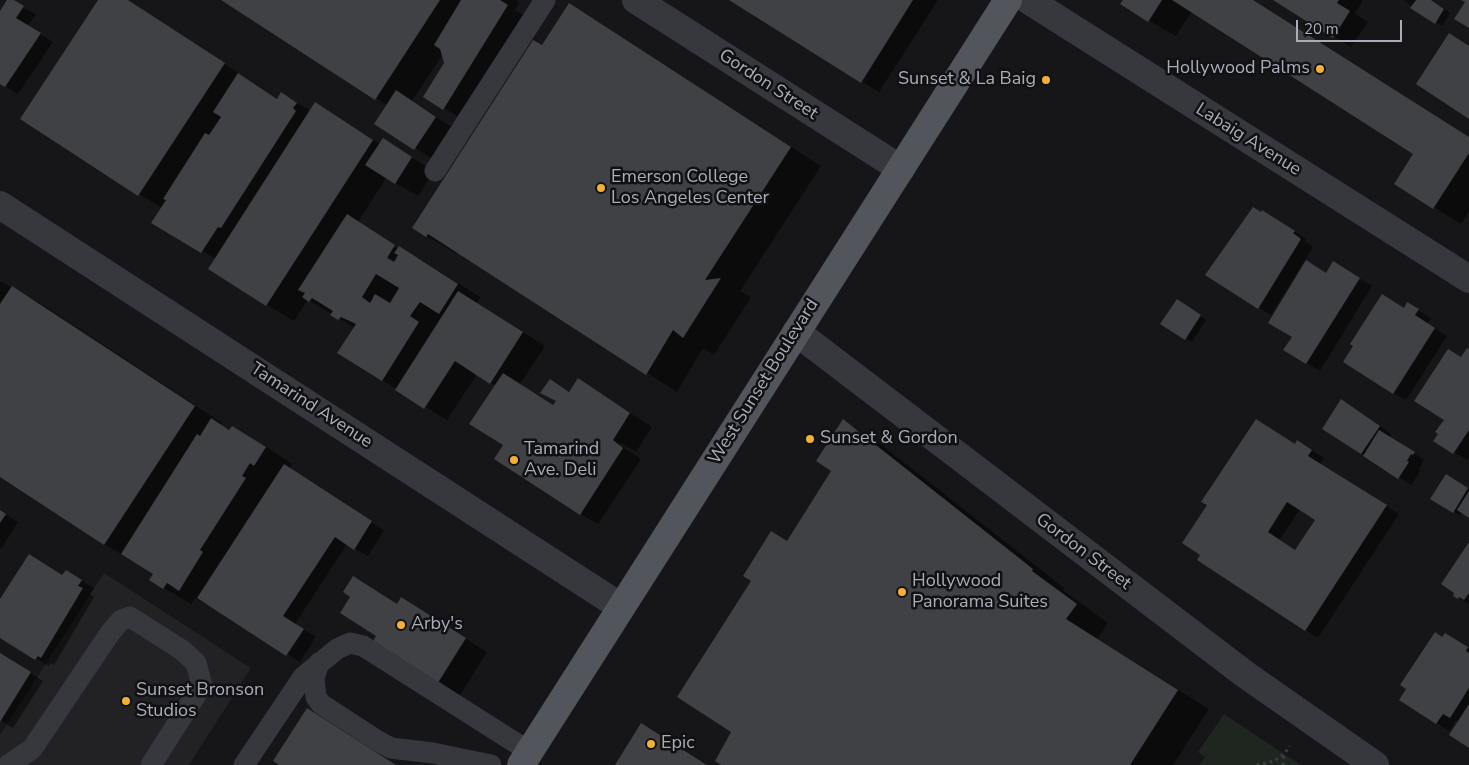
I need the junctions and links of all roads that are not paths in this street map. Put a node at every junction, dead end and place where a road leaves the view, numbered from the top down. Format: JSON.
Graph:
{"nodes":[{"id":1,"x":545,"y":0,"type":"edge"},
{"id":2,"x":636,"y":0,"type":"edge"},
{"id":3,"x":1008,"y":0,"type":"edge"},
{"id":4,"x":1028,"y":0,"type":"edge"},
{"id":5,"x":900,"y":169,"type":"junction"},
{"id":6,"x":435,"y":171,"type":"dead end"},
{"id":7,"x":0,"y":204,"type":"edge"},
{"id":8,"x":1466,"y":270,"type":"edge"},
{"id":9,"x":796,"y":332,"type":"junction"},
{"id":10,"x":622,"y":607,"type":"junction"},
{"id":11,"x":320,"y":663,"type":"junction"},
{"id":12,"x":526,"y":759,"type":"edge"},
{"id":13,"x":8,"y":765,"type":"edge"},
{"id":14,"x":151,"y":765,"type":"edge"},
{"id":15,"x":244,"y":765,"type":"edge"},
{"id":16,"x":491,"y":765,"type":"edge"},
{"id":17,"x":1375,"y":765,"type":"edge"}],
"edges":[{"from":1,"to":6,"type":"lane"},
{"from":2,"to":5,"type":"street","name":"Gordon Street"},
{"from":3,"to":5,"type":"main road","name":"West Sunset Boulevard"},
{"from":4,"to":8,"type":"street","name":"Labaig Avenue"},
{"from":5,"to":9,"type":"main road","name":"West Sunset Boulevard"},
{"from":7,"to":10,"type":"street","name":"Tamarind Avenue"},
{"from":9,"to":10,"type":"main road","name":"West Sunset Boulevard"},
{"from":9,"to":17,"type":"street","name":"Gordon Street"},
{"from":10,"to":12,"type":"main road","name":"West Sunset Boulevard"},
{"from":11,"to":12,"type":"lane"},
{"from":11,"to":15,"type":"lane"},
{"from":11,"to":16,"type":"lane"},
{"from":13,"to":14,"type":"lane"}]}
